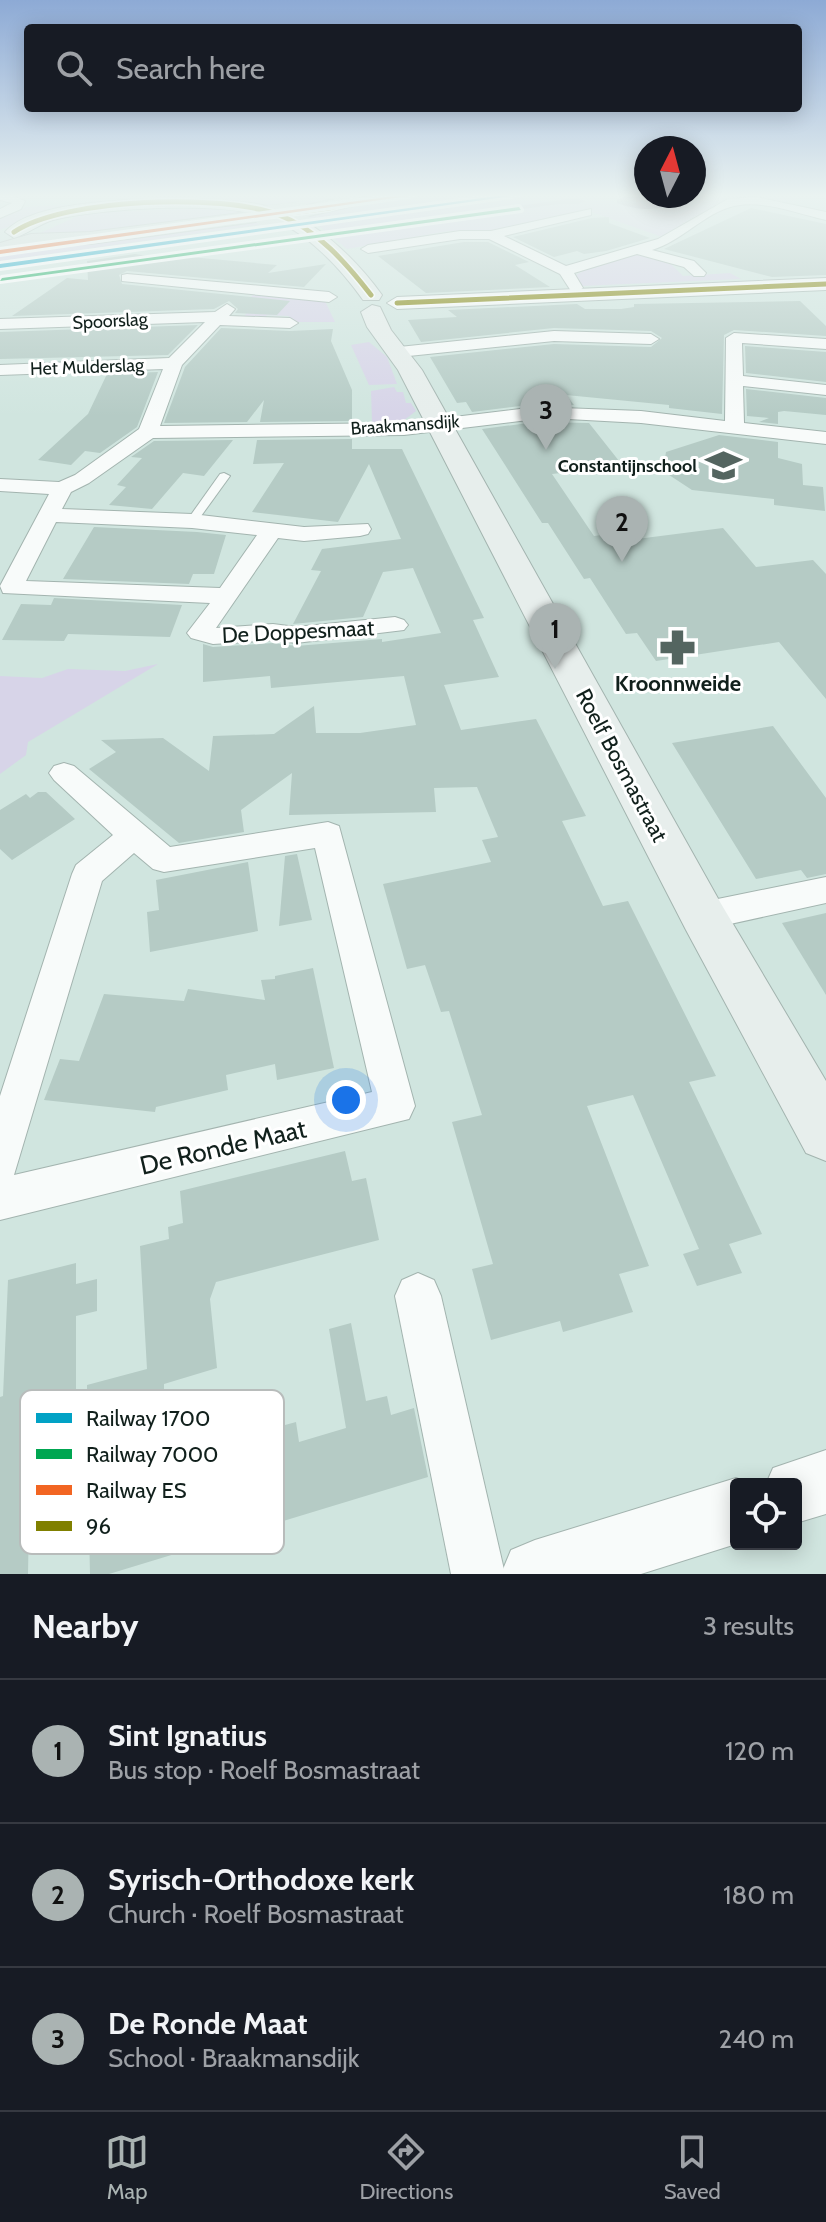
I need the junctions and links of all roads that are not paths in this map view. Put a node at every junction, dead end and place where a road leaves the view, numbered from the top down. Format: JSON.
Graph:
{"nodes":[{"id":1,"x":348,"y":268,"type":"edge"},
{"id":2,"x":560,"y":268,"type":"edge"},
{"id":3,"x":574,"y":268,"type":"edge"},
{"id":4,"x":694,"y":268,"type":"edge"},
{"id":5,"x":565,"y":271,"type":"junction"},
{"id":6,"x":699,"y":273,"type":"dead end"},
{"id":7,"x":127,"y":278,"type":"dead end"},
{"id":8,"x":826,"y":284,"type":"edge"},
{"id":9,"x":249,"y":289,"type":"junction"},
{"id":10,"x":583,"y":295,"type":"junction"},
{"id":11,"x":354,"y":303,"type":"junction"},
{"id":12,"x":397,"y":303,"type":"joint"},
{"id":13,"x":218,"y":318,"type":"junction"},
{"id":14,"x":290,"y":323,"type":"dead end"},
{"id":15,"x":0,"y":324,"type":"edge"},
{"id":16,"x":651,"y":339,"type":"dead end"},
{"id":17,"x":826,"y":344,"type":"edge"},
{"id":18,"x":399,"y":352,"type":"junction"},
{"id":19,"x":174,"y":363,"type":"junction"},
{"id":20,"x":0,"y":370,"type":"edge"},
{"id":21,"x":734,"y":380,"type":"junction"},
{"id":22,"x":826,"y":390,"type":"edge"},
{"id":23,"x":439,"y":424,"type":"junction"},
{"id":24,"x":734,"y":427,"type":"junction"},
{"id":25,"x":148,"y":432,"type":"junction"},
{"id":26,"x":826,"y":438,"type":"edge"},
{"id":27,"x":224,"y":476,"type":"dead end"},
{"id":28,"x":0,"y":485,"type":"edge"},
{"id":29,"x":62,"y":488,"type":"junction"},
{"id":30,"x":50,"y":515,"type":"junction"},
{"id":31,"x":192,"y":521,"type":"junction"},
{"id":32,"x":360,"y":529,"type":"dead end"},
{"id":33,"x":271,"y":530,"type":"junction"},
{"id":34,"x":228,"y":596,"type":"junction"},
{"id":35,"x":5,"y":597,"type":"edge"},
{"id":36,"x":395,"y":625,"type":"dead end"},
{"id":37,"x":64,"y":773,"type":"dead end"},
{"id":38,"x":134,"y":835,"type":"junction"},
{"id":39,"x":826,"y":890,"type":"edge"},
{"id":40,"x":703,"y":916,"type":"junction"},
{"id":41,"x":826,"y":1134,"type":"edge"},
{"id":42,"x":0,"y":1160,"type":"edge"},
{"id":43,"x":0,"y":1199,"type":"edge"},
{"id":44,"x":418,"y":1296,"type":"dead end"},
{"id":45,"x":826,"y":1482,"type":"edge"},
{"id":46,"x":802,"y":1489,"type":"edge"},
{"id":47,"x":730,"y":1513,"type":"edge"},
{"id":48,"x":478,"y":1574,"type":"edge"},
{"id":49,"x":535,"y":1574,"type":"edge"}],
"edges":[{"from":1,"to":11,"type":"main road","name":"Roelf Bosmastraat"},
{"from":2,"to":5,"type":"street"},
{"from":3,"to":5,"type":"street"},
{"from":4,"to":6,"type":"street"},
{"from":5,"to":10,"type":"street"},
{"from":7,"to":9,"type":"street","name":"Spoorslag"},
{"from":8,"to":10,"type":"street"},
{"from":9,"to":11,"type":"street","name":"Spoorslag"},
{"from":9,"to":13,"type":"street"},
{"from":10,"to":12,"type":"street"},
{"from":11,"to":12,"type":"main road"},
{"from":11,"to":18,"type":"main road","name":"Roelf Bosmastraat"},
{"from":13,"to":14,"type":"street","name":"Spoorslag"},
{"from":13,"to":15,"type":"street","name":"Spoorslag"},
{"from":13,"to":19,"type":"street","name":"Het Mulderslag"},
{"from":16,"to":18,"type":"street"},
{"from":17,"to":21,"type":"street"},
{"from":18,"to":23,"type":"main road","name":"Roelf Bosmastraat"},
{"from":19,"to":20,"type":"street","name":"Het Mulderslag"},
{"from":19,"to":25,"type":"street","name":"Het Mulderslag"},
{"from":21,"to":22,"type":"street"},
{"from":21,"to":24,"type":"street"},
{"from":23,"to":24,"type":"street","name":"Braakmansdijk"},
{"from":23,"to":25,"type":"street","name":"Braakmansdijk"},
{"from":23,"to":40,"type":"main road","name":"Roelf Bosmastraat"},
{"from":24,"to":26,"type":"street","name":"Braakmansdijk"},
{"from":25,"to":29,"type":"street"},
{"from":27,"to":31,"type":"lane"},
{"from":28,"to":29,"type":"street"},
{"from":29,"to":30,"type":"street","name":"De Doppesmaat"},
{"from":30,"to":31,"type":"street"},
{"from":30,"to":35,"type":"street","name":"De Doppesmaat"},
{"from":31,"to":33,"type":"street"},
{"from":32,"to":33,"type":"street"},
{"from":33,"to":34,"type":"street","name":"De Doppesmaat"},
{"from":34,"to":35,"type":"street","name":"De Doppesmaat"},
{"from":34,"to":36,"type":"street","name":"De Doppesmaat"},
{"from":37,"to":38,"type":"street","name":"De Ronde Maat"},
{"from":38,"to":42,"type":"street"},
{"from":38,"to":43,"type":"street","name":"De Ronde Maat"},
{"from":39,"to":40,"type":"street"},
{"from":40,"to":41,"type":"main road","name":"Roelf Bosmastraat"},
{"from":44,"to":48,"type":"street"},
{"from":45,"to":46,"type":"street"},
{"from":47,"to":49,"type":"street"}]}
